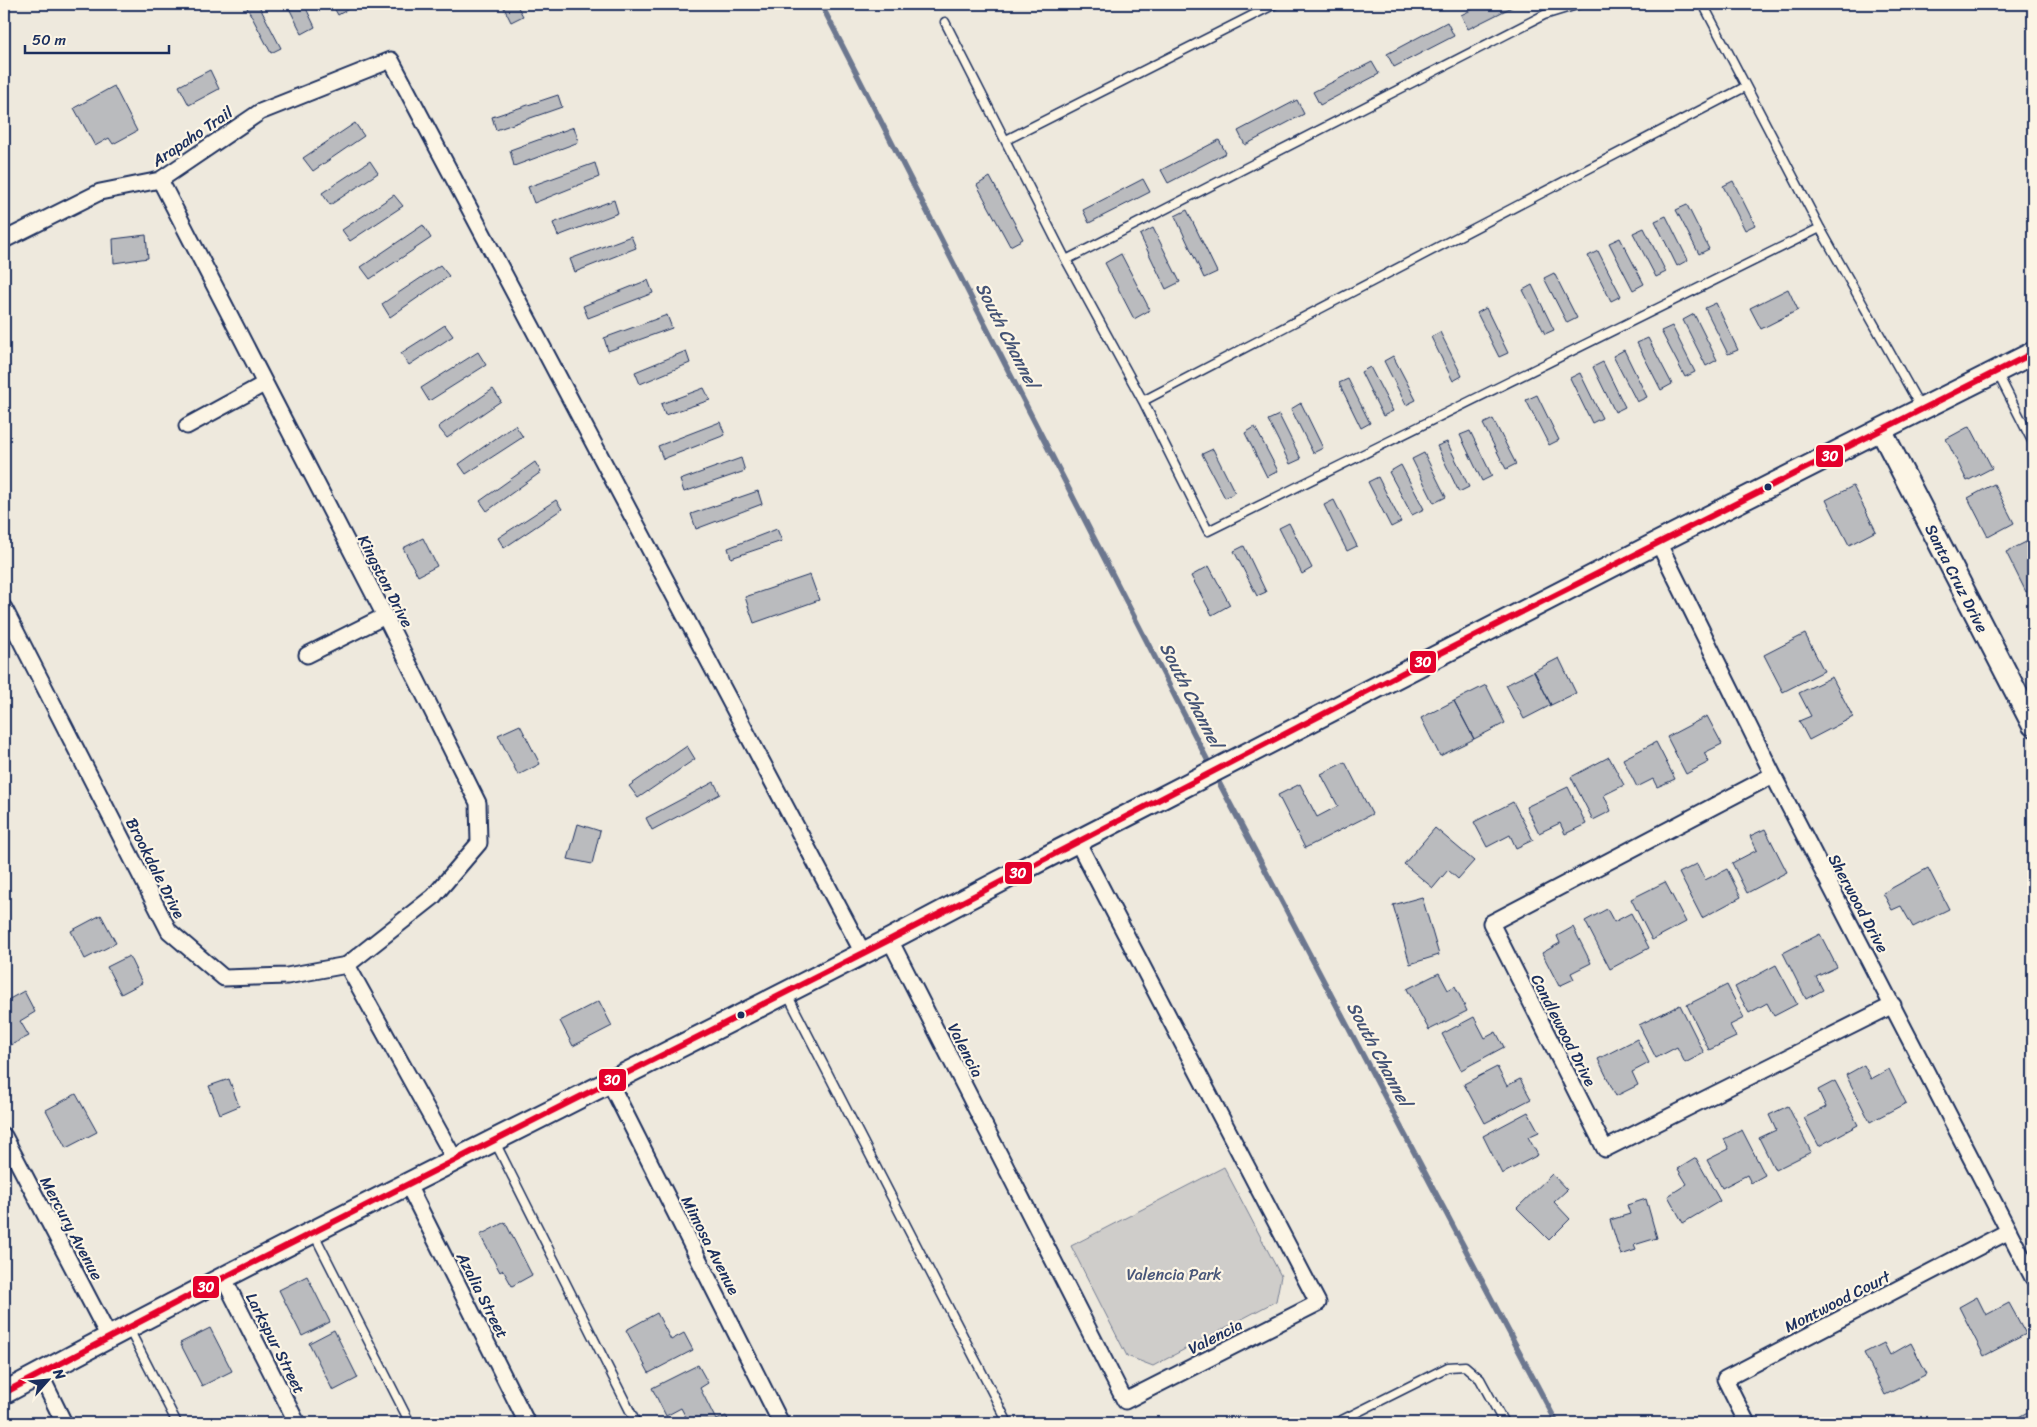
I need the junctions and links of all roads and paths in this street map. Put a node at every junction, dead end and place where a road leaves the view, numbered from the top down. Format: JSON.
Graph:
{"nodes":[{"id":1,"x":1275,"y":4,"type":"edge"},
{"id":2,"x":1580,"y":4,"type":"edge"},
{"id":3,"x":1703,"y":4,"type":"edge"},
{"id":4,"x":945,"y":22,"type":"dead end"},
{"id":5,"x":1745,"y":87,"type":"junction"},
{"id":6,"x":1006,"y":140,"type":"junction"},
{"id":7,"x":160,"y":180,"type":"junction"},
{"id":8,"x":1820,"y":228,"type":"junction"},
{"id":9,"x":4,"y":240,"type":"edge"},
{"id":10,"x":1066,"y":260,"type":"junction"},
{"id":11,"x":2033,"y":353,"type":"edge"},
{"id":12,"x":1997,"y":371,"type":"junction"},
{"id":13,"x":264,"y":384,"type":"junction"},
{"id":14,"x":1143,"y":401,"type":"junction"},
{"id":15,"x":1922,"y":410,"type":"junction"},
{"id":16,"x":187,"y":426,"type":"dead end"},
{"id":17,"x":1881,"y":430,"type":"junction"},
{"id":18,"x":2033,"y":443,"type":"edge"},
{"id":19,"x":1658,"y":542,"type":"junction"},
{"id":20,"x":4,"y":608,"type":"edge"},
{"id":21,"x":385,"y":616,"type":"junction"},
{"id":22,"x":307,"y":655,"type":"dead end"},
{"id":23,"x":2033,"y":725,"type":"edge"},
{"id":24,"x":1773,"y":775,"type":"junction"},
{"id":25,"x":1077,"y":841,"type":"junction"},
{"id":26,"x":890,"y":940,"type":"junction"},
{"id":27,"x":863,"y":953,"type":"junction"},
{"id":28,"x":346,"y":965,"type":"junction"},
{"id":29,"x":786,"y":993,"type":"junction"},
{"id":30,"x":1893,"y":1004,"type":"junction"},
{"id":31,"x":610,"y":1083,"type":"junction"},
{"id":32,"x":4,"y":1136,"type":"edge"},
{"id":33,"x":494,"y":1140,"type":"junction"},
{"id":34,"x":455,"y":1160,"type":"junction"},
{"id":35,"x":407,"y":1183,"type":"junction"},
{"id":36,"x":2009,"y":1231,"type":"junction"},
{"id":37,"x":313,"y":1233,"type":"junction"},
{"id":38,"x":2033,"y":1278,"type":"edge"},
{"id":39,"x":224,"y":1279,"type":"junction"},
{"id":40,"x":128,"y":1327,"type":"junction"},
{"id":41,"x":109,"y":1337,"type":"junction"},
{"id":42,"x":40,"y":1374,"type":"junction"},
{"id":43,"x":4,"y":1393,"type":"edge"},
{"id":44,"x":64,"y":1423,"type":"edge"},
{"id":45,"x":177,"y":1423,"type":"edge"},
{"id":46,"x":297,"y":1423,"type":"edge"},
{"id":47,"x":410,"y":1423,"type":"edge"},
{"id":48,"x":527,"y":1423,"type":"edge"},
{"id":49,"x":636,"y":1423,"type":"edge"},
{"id":50,"x":781,"y":1423,"type":"edge"},
{"id":51,"x":1008,"y":1423,"type":"edge"},
{"id":52,"x":1336,"y":1423,"type":"edge"},
{"id":53,"x":1504,"y":1423,"type":"edge"},
{"id":54,"x":1747,"y":1423,"type":"edge"}],
"edges":[{"from":1,"to":6,"type":"lane"},
{"from":2,"to":10,"type":"lane"},
{"from":3,"to":5,"type":"lane"},
{"from":4,"to":6,"type":"lane"},
{"from":5,"to":8,"type":"lane"},
{"from":5,"to":14,"type":"lane"},
{"from":6,"to":10,"type":"lane"},
{"from":7,"to":9,"type":"street","name":"Arapaho Trail"},
{"from":7,"to":13,"type":"street","name":"Kingston Drive"},
{"from":7,"to":27,"type":"street","name":"Arapaho Trail"},
{"from":8,"to":14,"type":"lane"},
{"from":8,"to":15,"type":"lane"},
{"from":10,"to":14,"type":"lane"},
{"from":11,"to":12,"type":"main road"},
{"from":12,"to":15,"type":"main road"},
{"from":12,"to":18,"type":"lane"},
{"from":13,"to":16,"type":"street"},
{"from":13,"to":21,"type":"street","name":"Kingston Drive"},
{"from":15,"to":17,"type":"main road"},
{"from":17,"to":19,"type":"main road"},
{"from":17,"to":23,"type":"main road","name":"Santa Cruz Drive"},
{"from":19,"to":24,"type":"street","name":"Sherwood Drive"},
{"from":19,"to":25,"type":"main road"},
{"from":20,"to":28,"type":"street","name":"Brookdale Drive"},
{"from":21,"to":22,"type":"street"},
{"from":21,"to":28,"type":"street","name":"Kingston Drive"},
{"from":24,"to":30,"type":"street","name":"Sherwood Drive"},
{"from":24,"to":30,"type":"street","name":"Candlewood Drive"},
{"from":25,"to":26,"type":"main road"},
{"from":25,"to":26,"type":"street","name":"Valencia"},
{"from":26,"to":27,"type":"main road"},
{"from":27,"to":29,"type":"main road"},
{"from":28,"to":34,"type":"street"},
{"from":29,"to":31,"type":"main road"},
{"from":29,"to":51,"type":"lane"},
{"from":30,"to":36,"type":"street","name":"Sherwood Drive"},
{"from":31,"to":33,"type":"main road"},
{"from":31,"to":50,"type":"street","name":"Mimosa Avenue"},
{"from":32,"to":41,"type":"street","name":"Mercury Avenue"},
{"from":33,"to":34,"type":"main road"},
{"from":33,"to":49,"type":"lane"},
{"from":34,"to":35,"type":"main road"},
{"from":35,"to":37,"type":"main road"},
{"from":35,"to":48,"type":"street","name":"Azalia Street"},
{"from":36,"to":38,"type":"street","name":"Sherwood Drive"},
{"from":36,"to":54,"type":"street","name":"Montwood Court"},
{"from":37,"to":39,"type":"main road"},
{"from":37,"to":47,"type":"lane"},
{"from":39,"to":40,"type":"main road"},
{"from":39,"to":46,"type":"street","name":"Larkspur Street"},
{"from":40,"to":41,"type":"main road"},
{"from":40,"to":45,"type":"lane"},
{"from":41,"to":42,"type":"main road"},
{"from":42,"to":43,"type":"main road"},
{"from":42,"to":44,"type":"street"},
{"from":52,"to":53,"type":"lane"}]}
